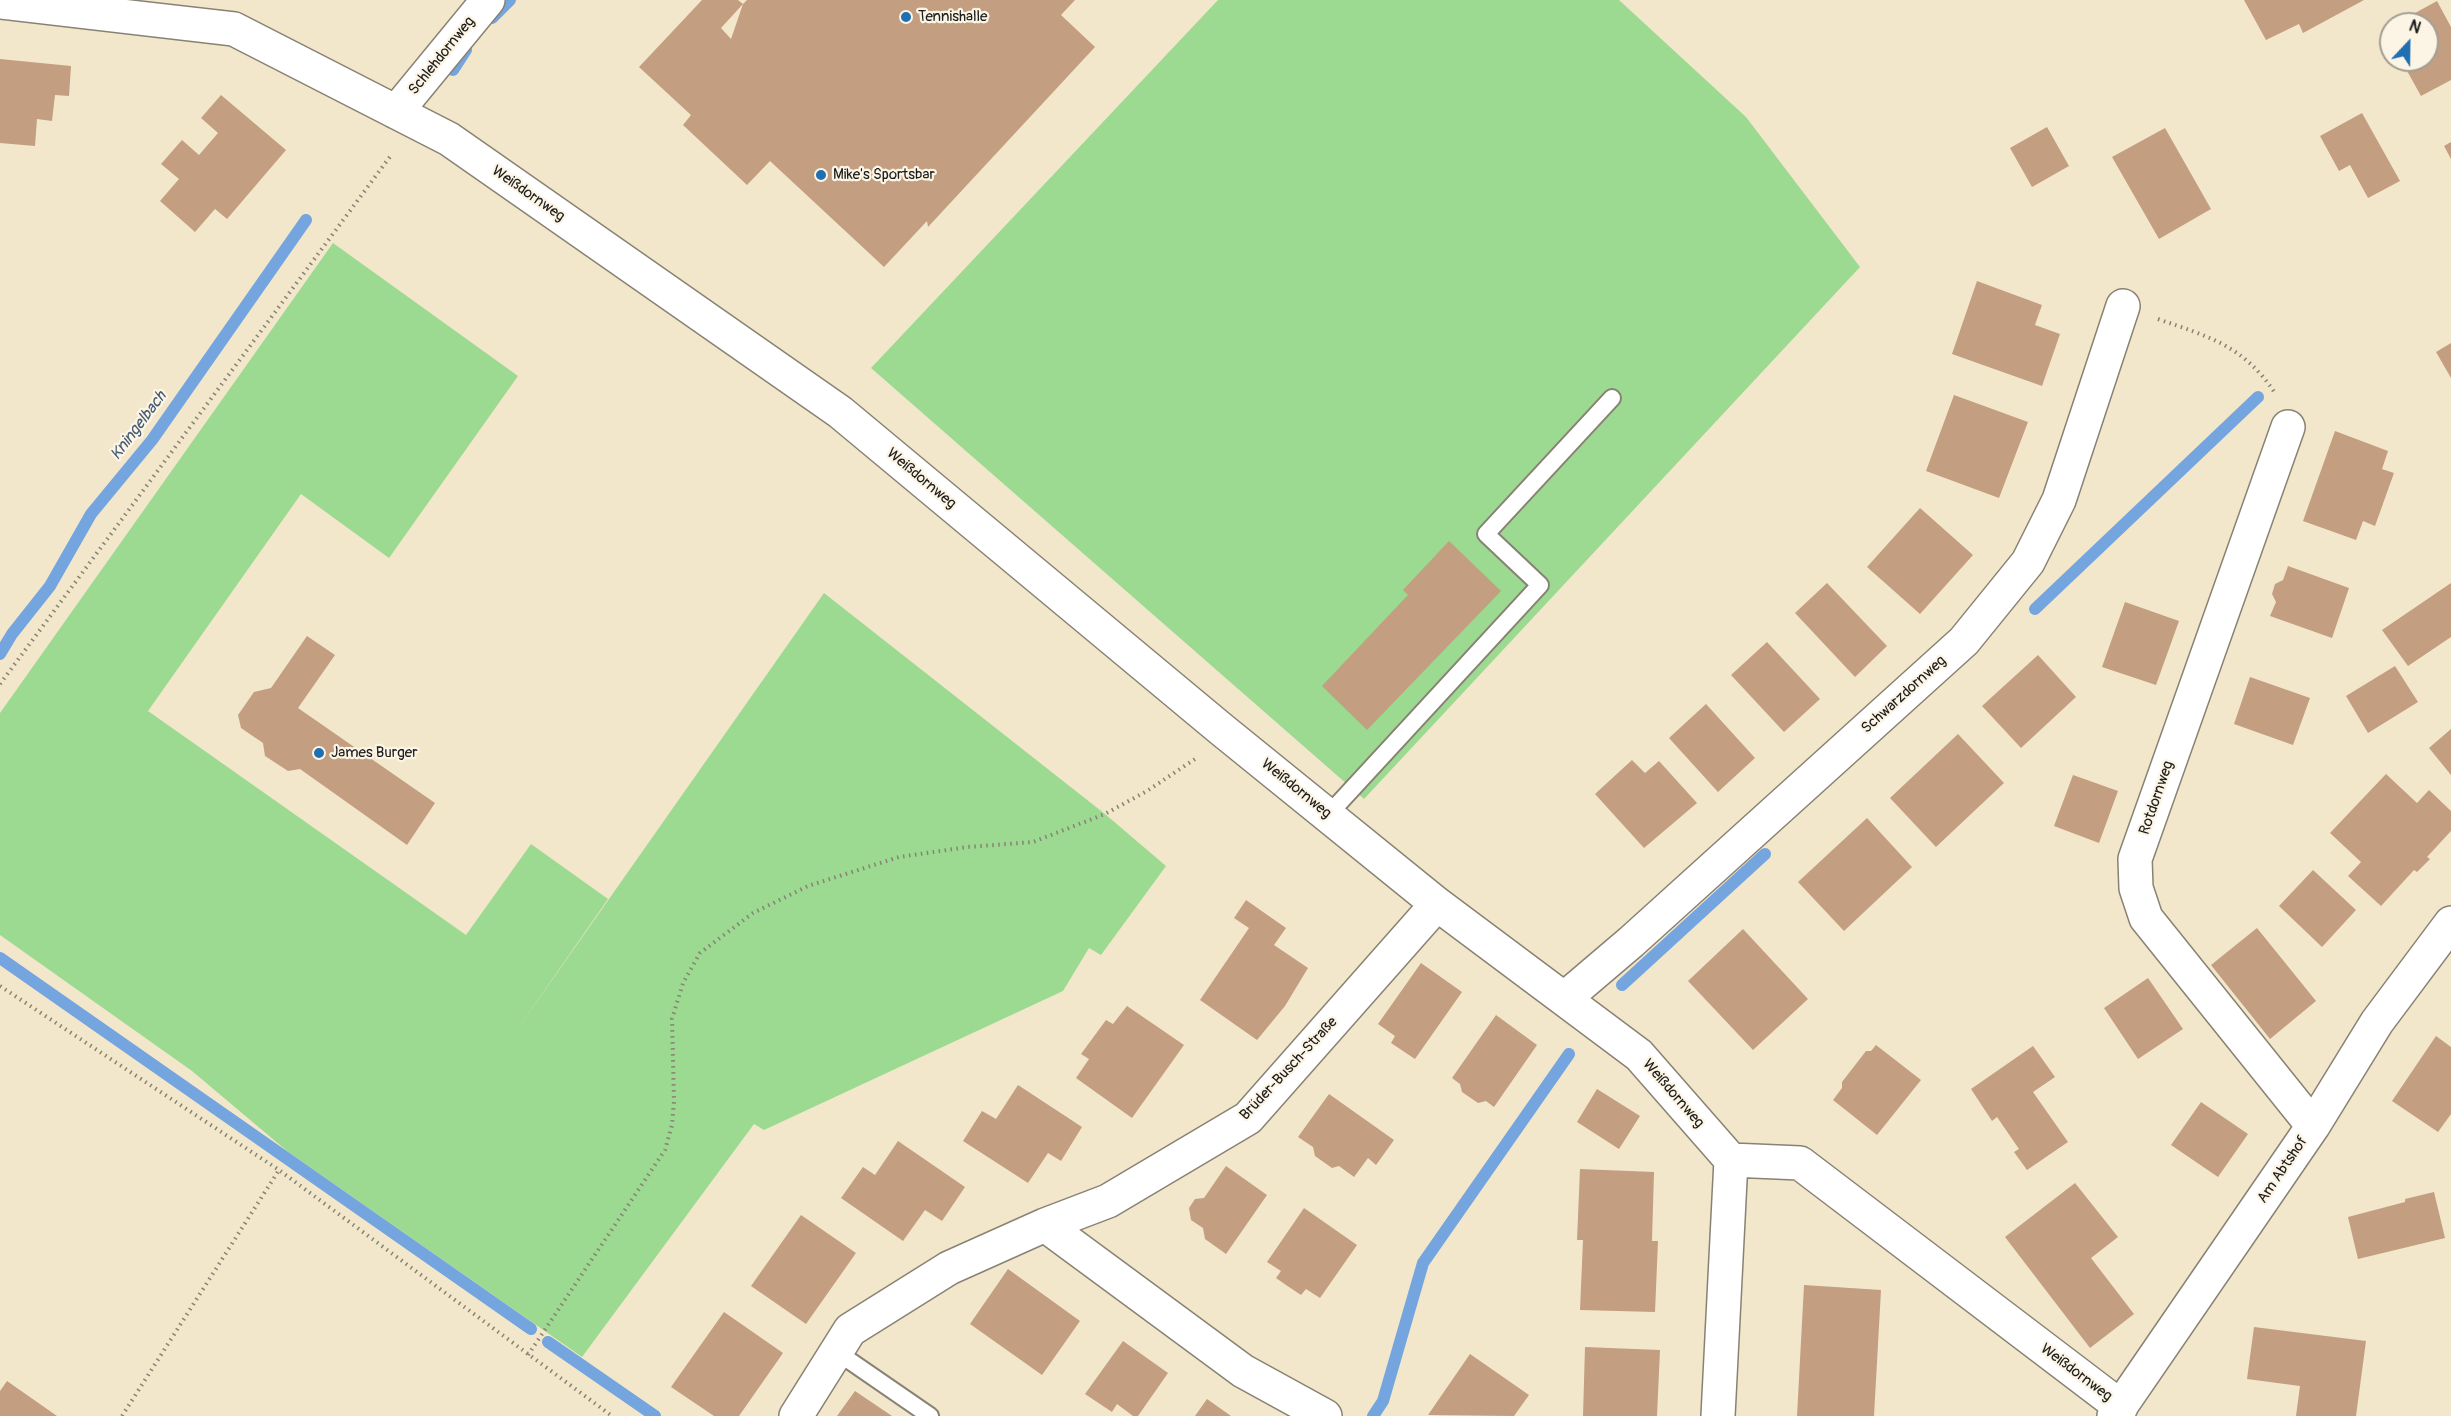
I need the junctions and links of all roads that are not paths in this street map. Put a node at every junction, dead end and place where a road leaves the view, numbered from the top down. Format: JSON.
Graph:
{"nodes":[{"id":1,"x":488,"y":0,"type":"edge"},
{"id":2,"x":0,"y":2,"type":"edge"},
{"id":3,"x":406,"y":117,"type":"junction"},
{"id":4,"x":2124,"y":306,"type":"road end"},
{"id":5,"x":1612,"y":398,"type":"dead end"},
{"id":6,"x":2288,"y":428,"type":"road end"},
{"id":7,"x":1328,"y":815,"type":"junction"},
{"id":8,"x":1437,"y":904,"type":"junction"},
{"id":9,"x":2451,"y":923,"type":"edge"},
{"id":10,"x":1564,"y":999,"type":"junction"},
{"id":11,"x":2313,"y":1126,"type":"junction"},
{"id":12,"x":1731,"y":1160,"type":"junction"},
{"id":13,"x":1045,"y":1225,"type":"junction"},
{"id":14,"x":837,"y":1352,"type":"junction"},
{"id":15,"x":2118,"y":1412,"type":"edge"},
{"id":16,"x":796,"y":1416,"type":"edge"},
{"id":17,"x":930,"y":1416,"type":"edge"},
{"id":18,"x":1325,"y":1416,"type":"edge"},
{"id":19,"x":1718,"y":1416,"type":"edge"}],
"edges":[{"from":1,"to":3,"type":"street","name":"Schlehdornweg"},
{"from":2,"to":3,"type":"street","name":"Weißdornweg"},
{"from":3,"to":7,"type":"street","name":"Weißdornweg"},
{"from":4,"to":10,"type":"street","name":"Schwarzdornweg"},
{"from":5,"to":7,"type":"lane"},
{"from":6,"to":11,"type":"street","name":"Rotdornweg"},
{"from":7,"to":8,"type":"street","name":"Weißdornweg"},
{"from":8,"to":10,"type":"street","name":"Weißdornweg"},
{"from":8,"to":13,"type":"street","name":"Brüder-Busch-Straße"},
{"from":9,"to":11,"type":"street","name":"Am Abtshof"},
{"from":10,"to":12,"type":"street","name":"Weißdornweg"},
{"from":11,"to":15,"type":"street","name":"Am Abtshof"},
{"from":12,"to":15,"type":"street","name":"Weißdornweg"},
{"from":12,"to":19,"type":"street"},
{"from":13,"to":14,"type":"street","name":"Brüder-Busch-Straße"},
{"from":13,"to":18,"type":"street"},
{"from":14,"to":16,"type":"street","name":"Brüder-Busch-Straße"},
{"from":14,"to":17,"type":"lane"}]}
